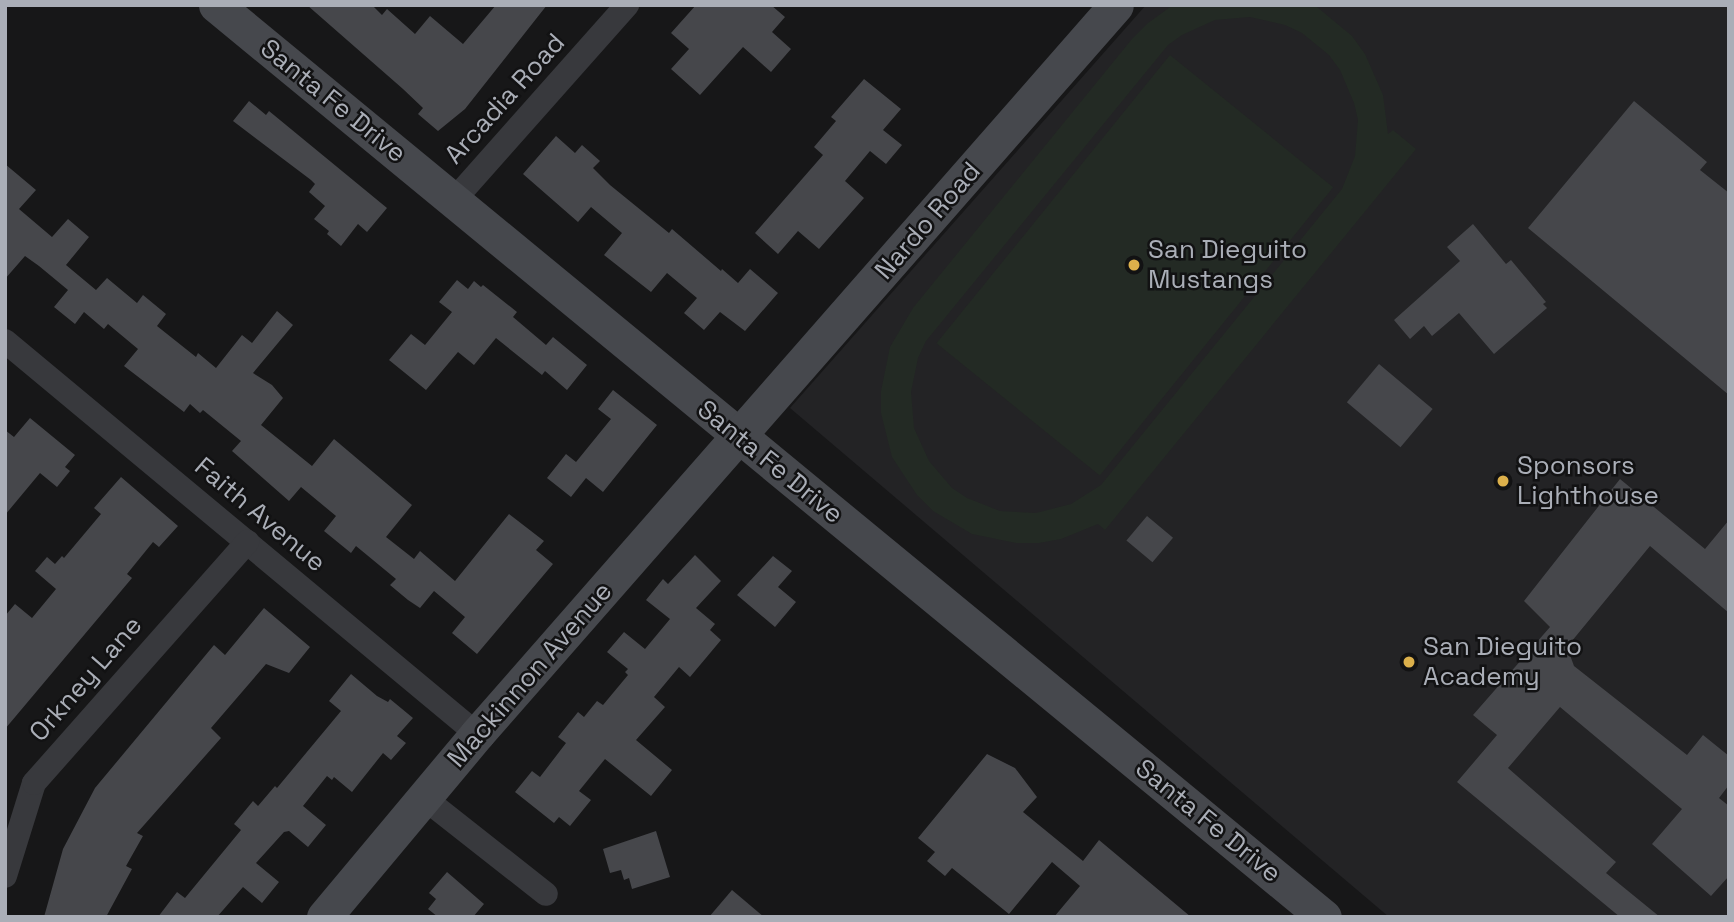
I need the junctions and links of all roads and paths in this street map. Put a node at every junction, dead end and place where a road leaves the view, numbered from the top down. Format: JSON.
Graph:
{"nodes":[{"id":1,"x":216,"y":5,"type":"edge"},
{"id":2,"x":627,"y":5,"type":"edge"},
{"id":3,"x":1116,"y":5,"type":"edge"},
{"id":4,"x":454,"y":200,"type":"junction"},
{"id":5,"x":9,"y":351,"type":"edge"},
{"id":6,"x":739,"y":437,"type":"junction"},
{"id":7,"x":247,"y":542,"type":"junction"},
{"id":8,"x":477,"y":734,"type":"junction"},
{"id":9,"x":424,"y":797,"type":"junction"},
{"id":10,"x":5,"y":876,"type":"edge"},
{"id":11,"x":546,"y":894,"type":"dead end"},
{"id":12,"x":324,"y":917,"type":"edge"},
{"id":13,"x":1324,"y":917,"type":"edge"}],
"edges":[{"from":1,"to":4,"type":"main road","name":"Santa Fe Drive"},
{"from":2,"to":4,"type":"street","name":"Arcadia Road"},
{"from":3,"to":6,"type":"main road","name":"Nardo Road"},
{"from":4,"to":6,"type":"main road","name":"Santa Fe Drive"},
{"from":5,"to":7,"type":"street","name":"Faith Avenue"},
{"from":6,"to":8,"type":"main road","name":"Mackinnon Avenue"},
{"from":6,"to":13,"type":"main road","name":"Santa Fe Drive"},
{"from":7,"to":8,"type":"street","name":"Faith Avenue"},
{"from":7,"to":10,"type":"street","name":"Orkney Lane"},
{"from":8,"to":9,"type":"main road","name":"Mackinnon Avenue"},
{"from":9,"to":11,"type":"street"},
{"from":9,"to":12,"type":"main road","name":"Mackinnon Avenue"}]}
